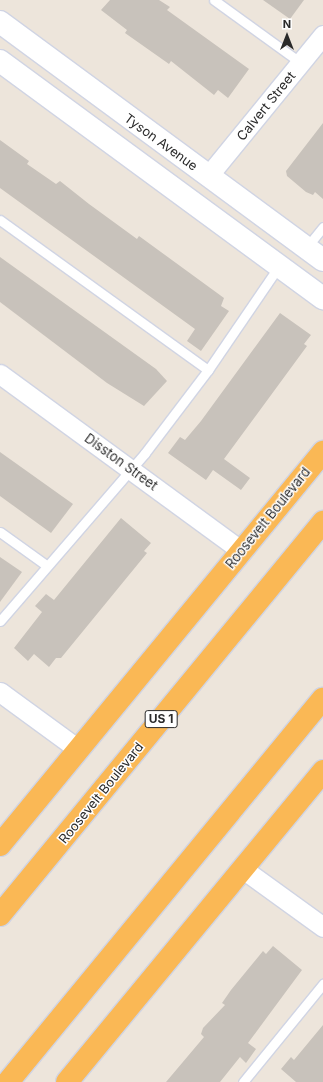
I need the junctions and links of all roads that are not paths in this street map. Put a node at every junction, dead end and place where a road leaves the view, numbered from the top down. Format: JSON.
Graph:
{"nodes":[{"id":1,"x":214,"y":0,"type":"edge"},
{"id":2,"x":0,"y":22,"type":"edge"},
{"id":3,"x":323,"y":35,"type":"edge"},
{"id":4,"x":0,"y":62,"type":"edge"},
{"id":5,"x":301,"y":63,"type":"junction"},
{"id":6,"x":150,"y":134,"type":"junction"},
{"id":7,"x":132,"y":157,"type":"junction"},
{"id":8,"x":208,"y":176,"type":"junction"},
{"id":9,"x":0,"y":220,"type":"edge"},
{"id":10,"x":323,"y":227,"type":"edge"},
{"id":11,"x":315,"y":254,"type":"edge"},
{"id":12,"x":279,"y":266,"type":"junction"},
{"id":13,"x":323,"y":298,"type":"edge"},
{"id":14,"x":208,"y":370,"type":"junction"},
{"id":15,"x":0,"y":374,"type":"edge"},
{"id":16,"x":323,"y":452,"type":"edge"},
{"id":17,"x":130,"y":468,"type":"junction"},
{"id":18,"x":323,"y":522,"type":"edge"},
{"id":19,"x":0,"y":532,"type":"edge"},
{"id":20,"x":242,"y":550,"type":"junction"},
{"id":21,"x":46,"y":565,"type":"junction"},
{"id":22,"x":0,"y":621,"type":"edge"},
{"id":23,"x":0,"y":692,"type":"edge"},
{"id":24,"x":323,"y":698,"type":"edge"},
{"id":25,"x":78,"y":749,"type":"junction"},
{"id":26,"x":323,"y":771,"type":"edge"},
{"id":27,"x":0,"y":845,"type":"edge"},
{"id":28,"x":243,"y":869,"type":"junction"},
{"id":29,"x":0,"y":915,"type":"edge"},
{"id":30,"x":323,"y":927,"type":"edge"},
{"id":31,"x":323,"y":984,"type":"edge"},
{"id":32,"x":8,"y":1082,"type":"edge"},
{"id":33,"x":67,"y":1082,"type":"edge"},
{"id":34,"x":243,"y":1082,"type":"edge"}],
"edges":[{"from":1,"to":5,"type":"lane"},
{"from":2,"to":6,"type":"street","name":"Tyson Avenue"},
{"from":3,"to":5,"type":"street","name":"Calvert Street"},
{"from":4,"to":7,"type":"street"},
{"from":5,"to":8,"type":"street","name":"Calvert Street"},
{"from":6,"to":7,"type":"street"},
{"from":6,"to":8,"type":"street","name":"Tyson Avenue"},
{"from":7,"to":12,"type":"street"},
{"from":8,"to":11,"type":"street","name":"Tyson Avenue"},
{"from":9,"to":14,"type":"lane"},
{"from":10,"to":11,"type":"lane"},
{"from":12,"to":13,"type":"street"},
{"from":12,"to":14,"type":"lane"},
{"from":14,"to":17,"type":"lane"},
{"from":15,"to":17,"type":"street","name":"Disston Street"},
{"from":16,"to":20,"type":"highway","name":"Roosevelt Boulevard"},
{"from":17,"to":20,"type":"street","name":"Disston Street"},
{"from":17,"to":21,"type":"lane"},
{"from":18,"to":29,"type":"highway","name":"Roosevelt Boulevard","number":"US 1"},
{"from":19,"to":21,"type":"lane"},
{"from":20,"to":25,"type":"highway","name":"Roosevelt Boulevard"},
{"from":21,"to":22,"type":"lane"},
{"from":23,"to":25,"type":"street"},
{"from":24,"to":32,"type":"highway"},
{"from":25,"to":27,"type":"highway","name":"Roosevelt Boulevard"},
{"from":26,"to":28,"type":"highway"},
{"from":28,"to":30,"type":"street"},
{"from":28,"to":33,"type":"highway"},
{"from":31,"to":34,"type":"lane"}]}
